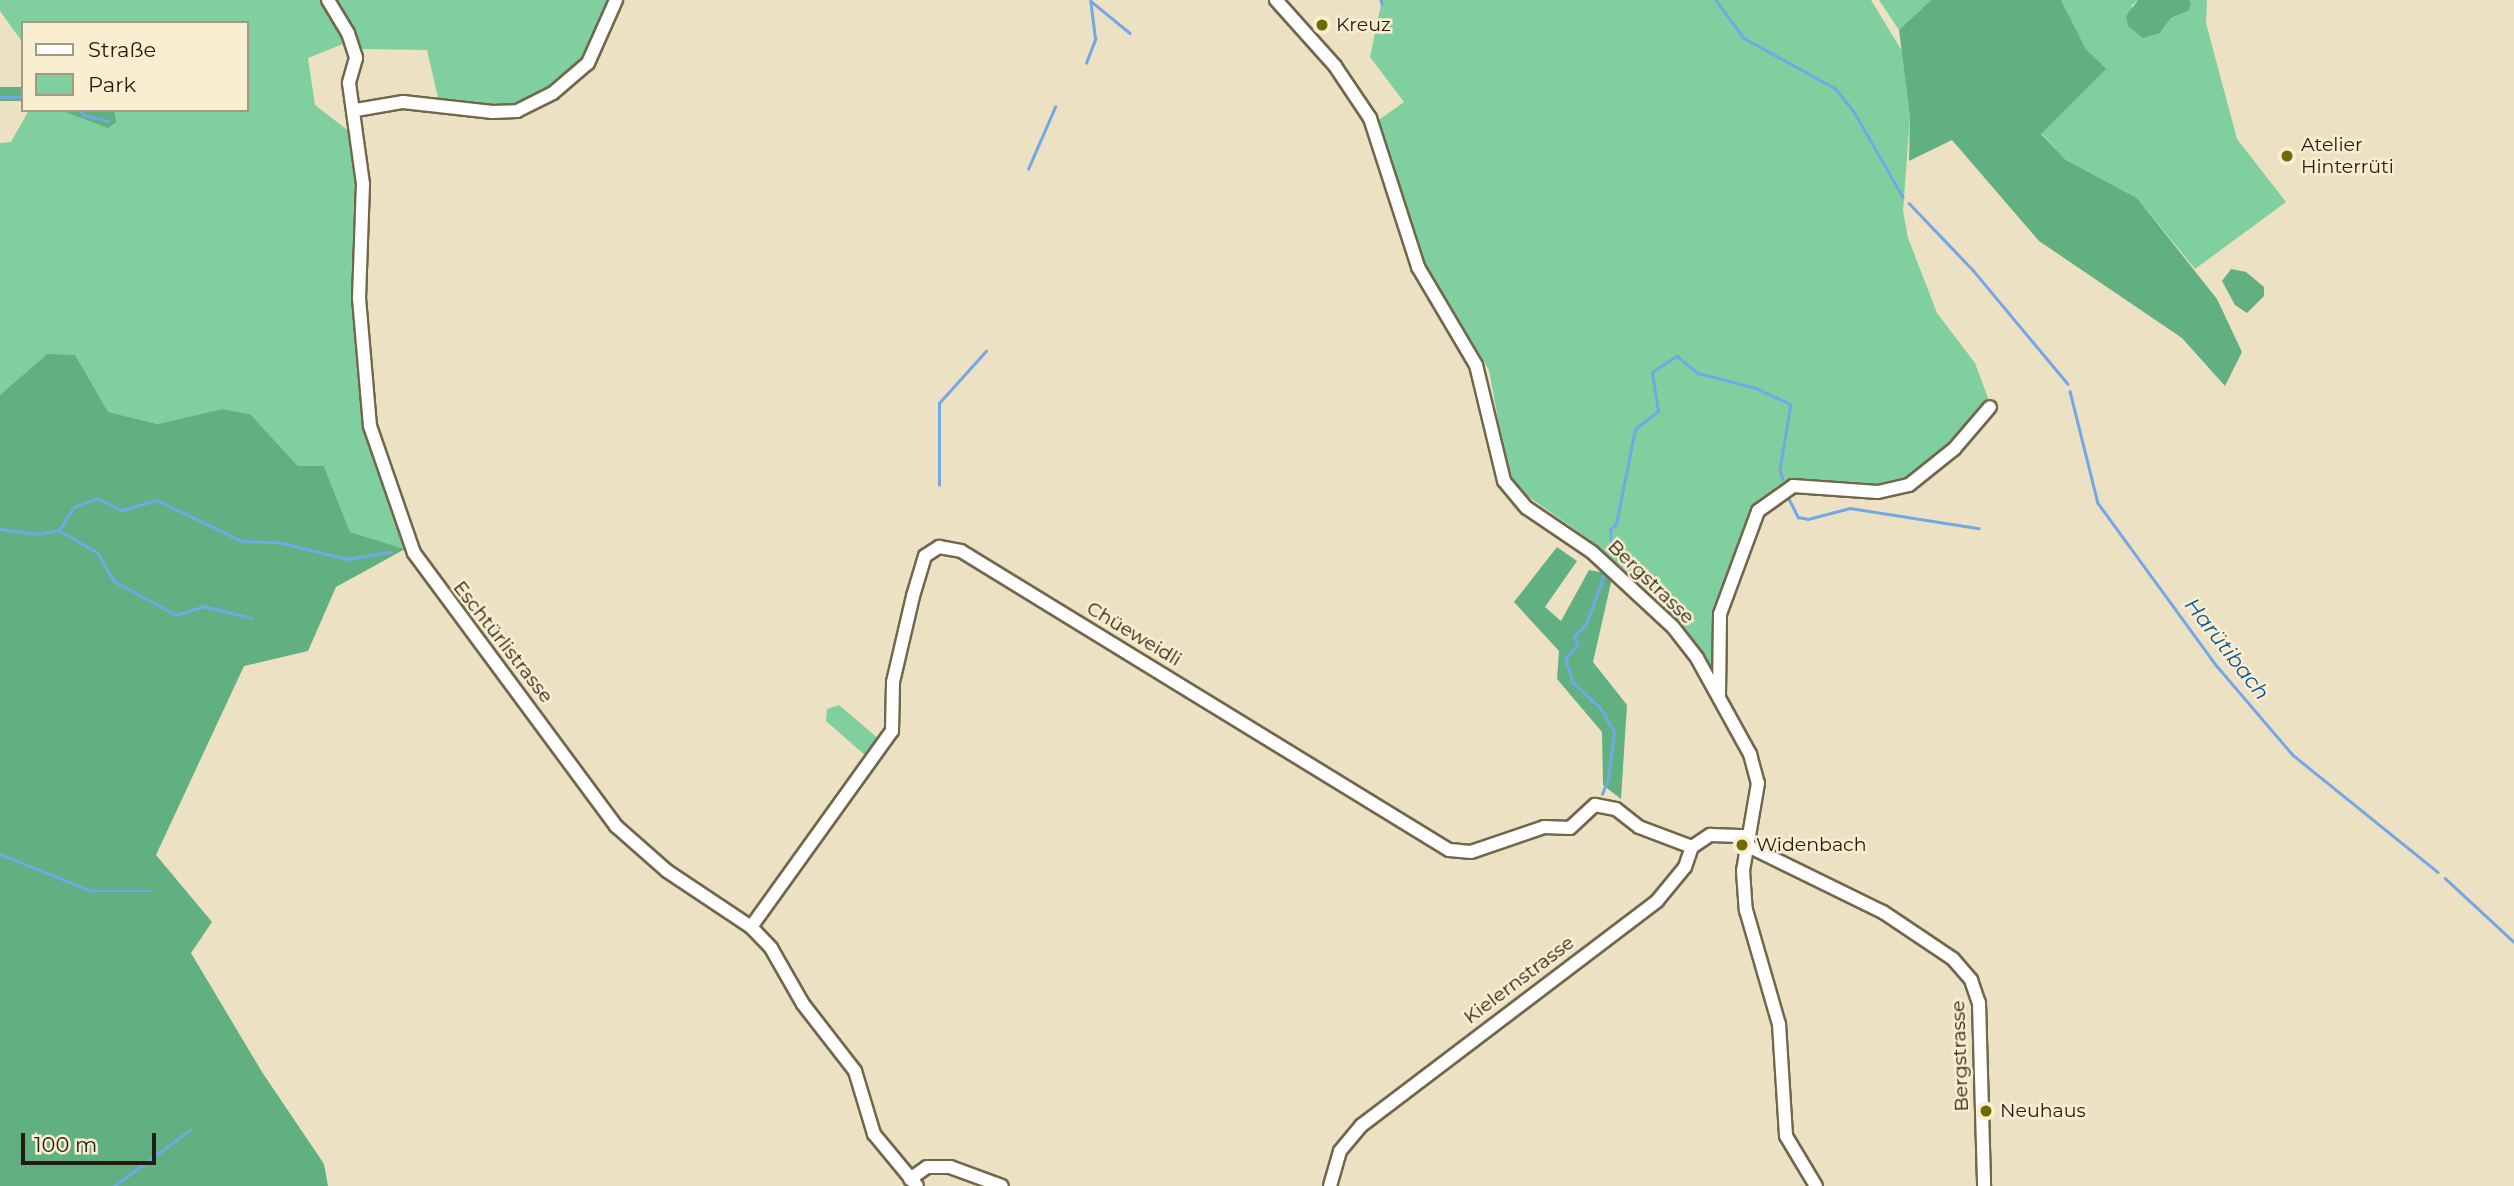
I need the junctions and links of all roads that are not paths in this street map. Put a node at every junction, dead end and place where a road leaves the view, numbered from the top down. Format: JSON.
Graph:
{"nodes":[{"id":1,"x":328,"y":0,"type":"edge"},
{"id":2,"x":616,"y":0,"type":"edge"},
{"id":3,"x":1276,"y":0,"type":"edge"},
{"id":4,"x":356,"y":110,"type":"junction"},
{"id":5,"x":1990,"y":407,"type":"dead end"},
{"id":6,"x":1719,"y":696,"type":"junction"},
{"id":7,"x":1748,"y":841,"type":"junction"},
{"id":8,"x":1692,"y":847,"type":"junction"},
{"id":9,"x":751,"y":927,"type":"junction"},
{"id":10,"x":913,"y":1182,"type":"edge"},
{"id":11,"x":1002,"y":1186,"type":"edge"},
{"id":12,"x":1330,"y":1186,"type":"edge"},
{"id":13,"x":1816,"y":1186,"type":"edge"},
{"id":14,"x":1984,"y":1186,"type":"edge"}],
"edges":[{"from":1,"to":4,"type":"street","name":"Eschtürlistrasse"},
{"from":2,"to":4,"type":"street"},
{"from":3,"to":6,"type":"street","name":"Bergstrasse"},
{"from":4,"to":9,"type":"street","name":"Eschtürlistrasse"},
{"from":5,"to":6,"type":"street"},
{"from":6,"to":7,"type":"street","name":"Bergstrasse"},
{"from":7,"to":8,"type":"street"},
{"from":7,"to":13,"type":"street"},
{"from":7,"to":14,"type":"street","name":"Bergstrasse"},
{"from":8,"to":9,"type":"street","name":"Chüeweidli"},
{"from":8,"to":12,"type":"street","name":"Kielernstrasse"},
{"from":9,"to":10,"type":"street","name":"Eschtürlistrasse"},
{"from":10,"to":11,"type":"street"}]}
